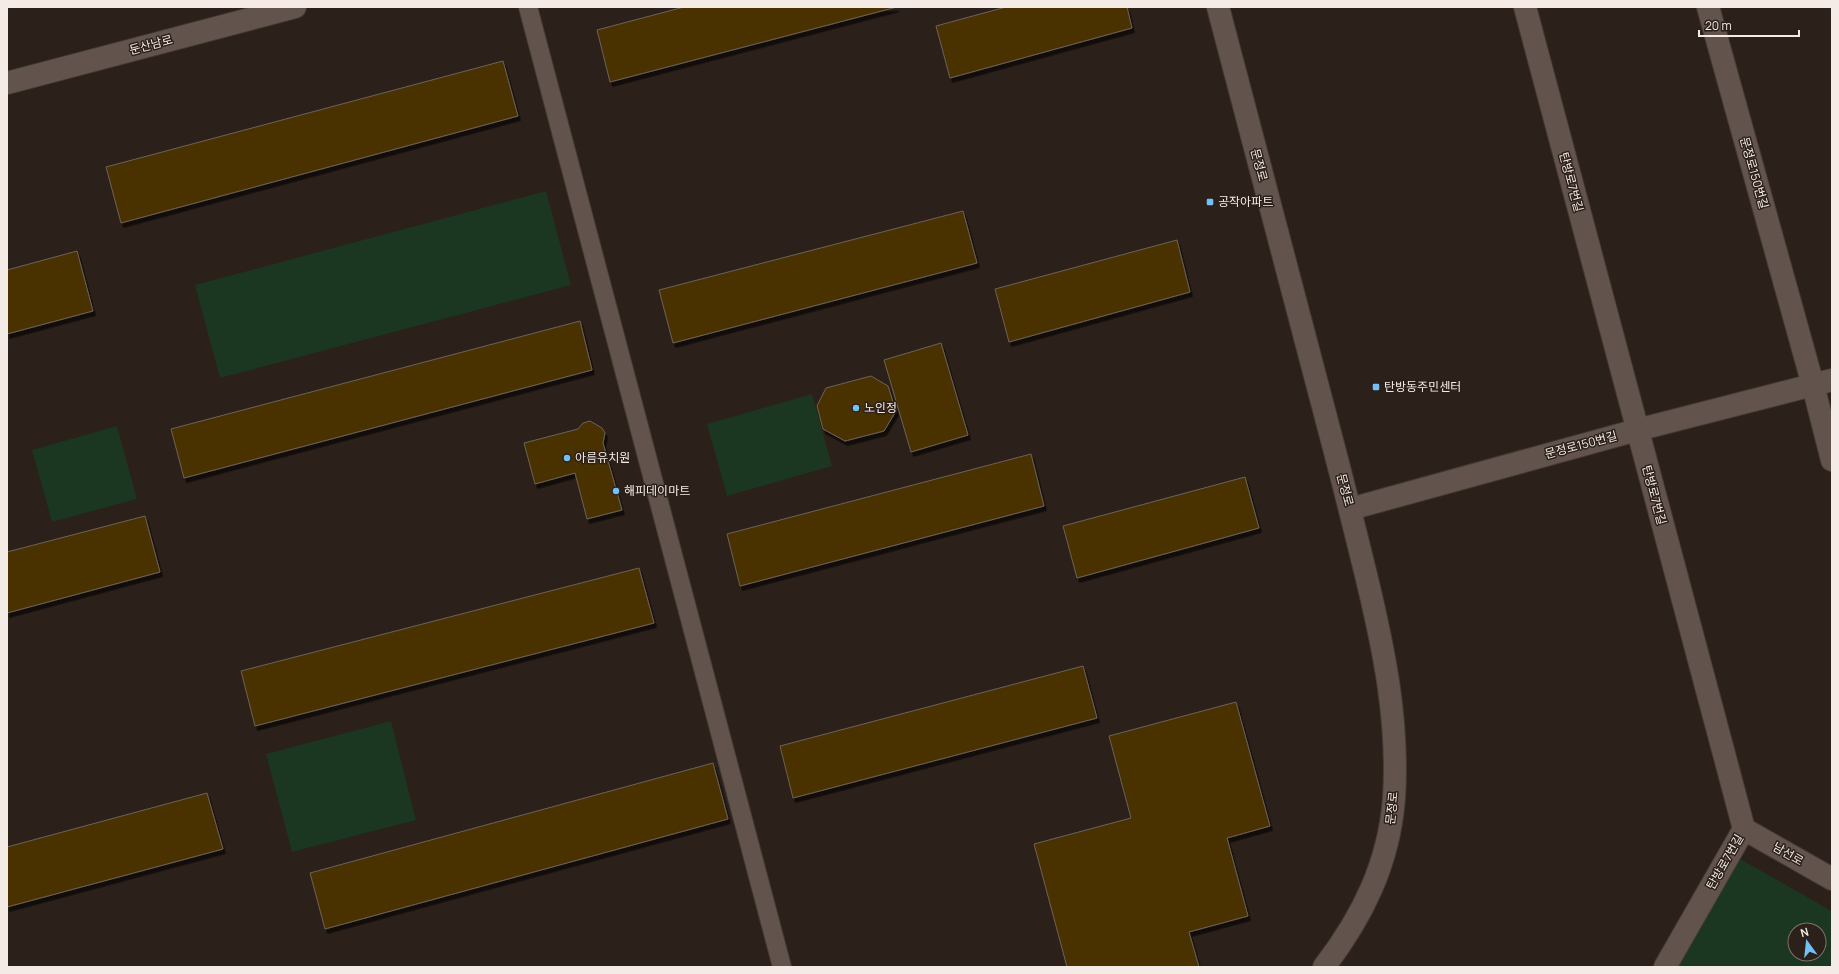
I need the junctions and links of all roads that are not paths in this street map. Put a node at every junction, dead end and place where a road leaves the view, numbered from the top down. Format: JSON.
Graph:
{"nodes":[{"id":1,"x":295,"y":7,"type":"edge"},
{"id":2,"x":528,"y":7,"type":"edge"},
{"id":3,"x":1218,"y":7,"type":"edge"},
{"id":4,"x":1525,"y":7,"type":"edge"},
{"id":5,"x":1708,"y":7,"type":"edge"},
{"id":6,"x":7,"y":83,"type":"edge"},
{"id":7,"x":1822,"y":382,"type":"edge"},
{"id":8,"x":1637,"y":430,"type":"junction"},
{"id":9,"x":1832,"y":460,"type":"edge"},
{"id":10,"x":1350,"y":509,"type":"junction"},
{"id":11,"x":1744,"y":829,"type":"junction"},
{"id":12,"x":1832,"y":879,"type":"edge"},
{"id":13,"x":782,"y":967,"type":"edge"},
{"id":14,"x":1324,"y":967,"type":"edge"},
{"id":15,"x":1665,"y":967,"type":"edge"}],
"edges":[{"from":1,"to":6,"type":"street","name":"둔산남로"},
{"from":2,"to":13,"type":"lane"},
{"from":3,"to":10,"type":"street","name":"문정로"},
{"from":4,"to":8,"type":"street","name":"탄방로7번길"},
{"from":5,"to":7,"type":"street","name":"문정로150번길"},
{"from":7,"to":8,"type":"street","name":"문정로150번길"},
{"from":7,"to":9,"type":"street"},
{"from":8,"to":10,"type":"street","name":"문정로150번길"},
{"from":8,"to":11,"type":"street","name":"탄방로7번길"},
{"from":10,"to":14,"type":"street","name":"문정로"},
{"from":11,"to":12,"type":"street","name":"남선로"},
{"from":11,"to":15,"type":"street","name":"탄방로7번길"}]}
